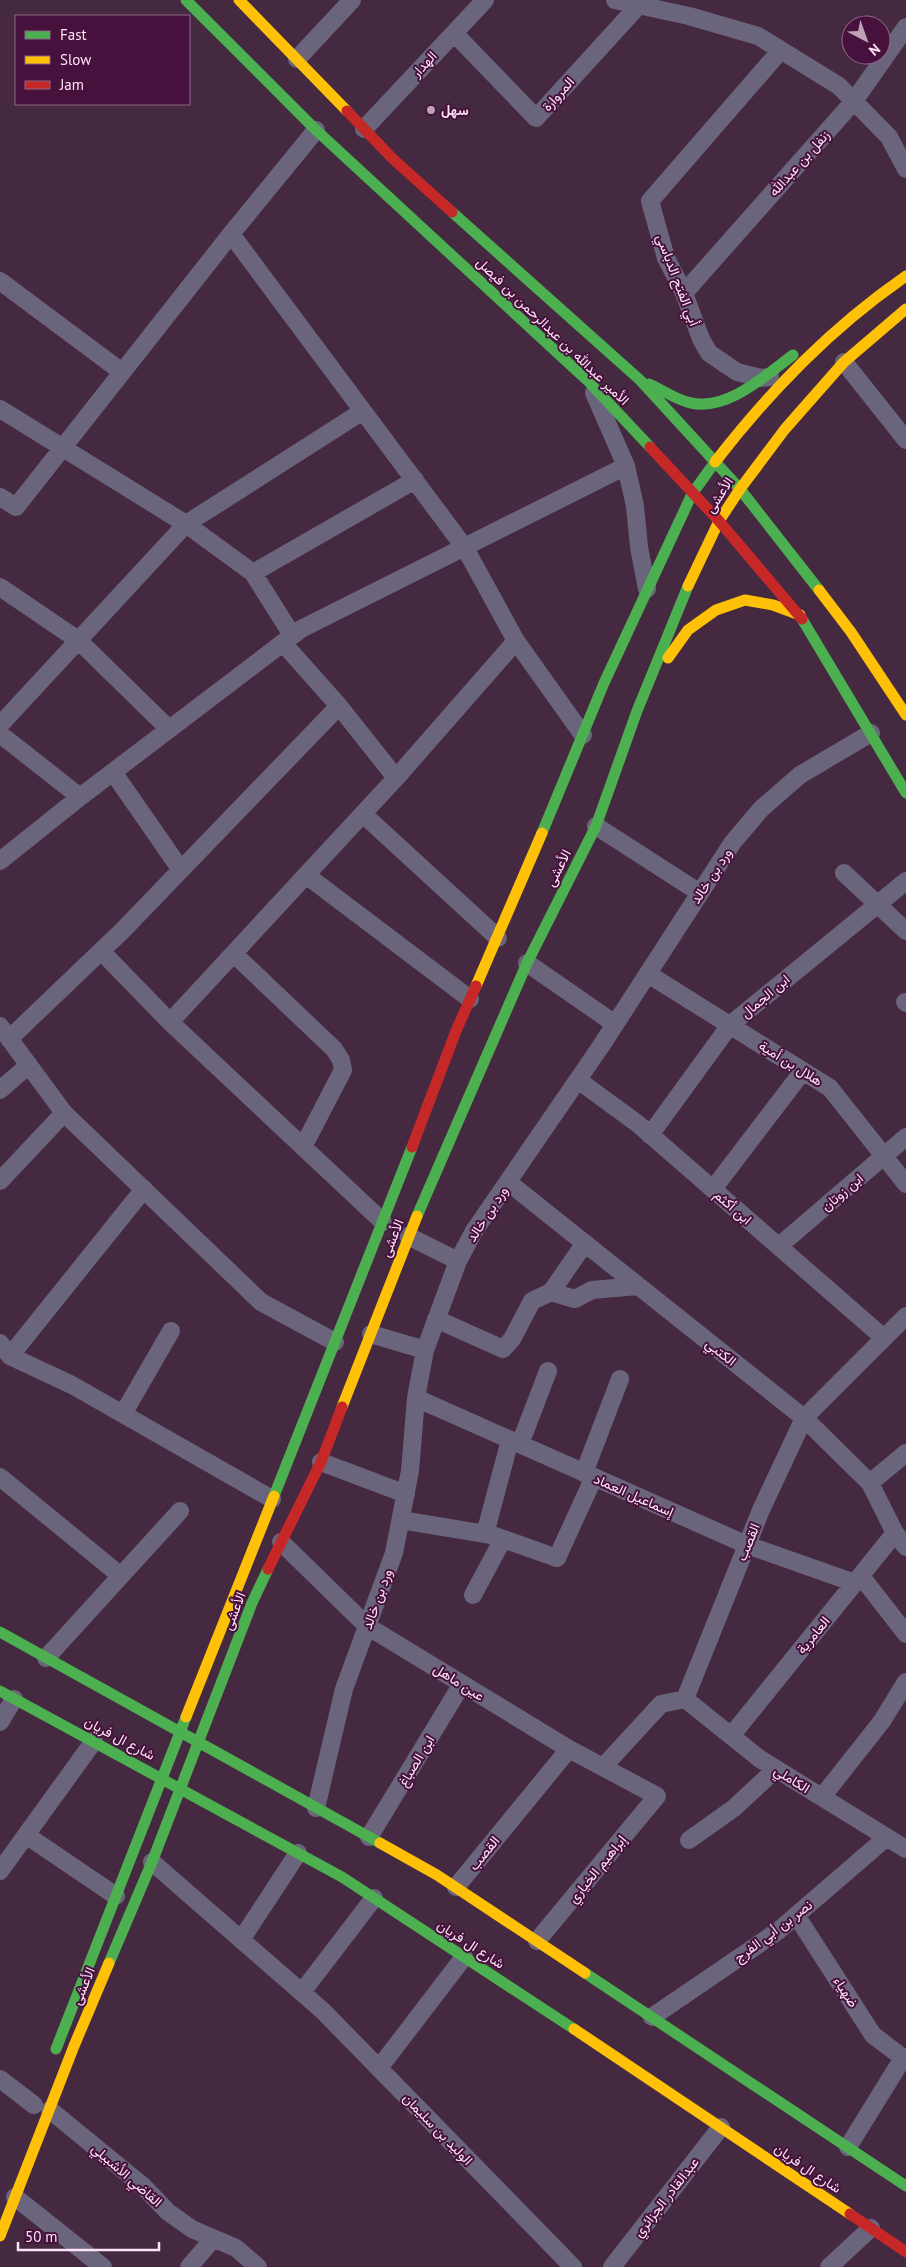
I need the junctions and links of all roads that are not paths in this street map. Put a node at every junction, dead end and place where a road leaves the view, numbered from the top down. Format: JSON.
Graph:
{"nodes":[{"id":1,"x":186,"y":0,"type":"edge"},
{"id":2,"x":240,"y":0,"type":"edge"},
{"id":3,"x":352,"y":0,"type":"edge"},
{"id":4,"x":485,"y":0,"type":"edge"},
{"id":5,"x":615,"y":0,"type":"edge"},
{"id":6,"x":639,"y":5,"type":"junction"},
{"id":7,"x":906,"y":27,"type":"edge"},
{"id":8,"x":454,"y":33,"type":"junction"},
{"id":9,"x":781,"y":50,"type":"junction"},
{"id":10,"x":296,"y":59,"type":"junction"},
{"id":11,"x":854,"y":101,"type":"junction"},
{"id":12,"x":364,"y":129,"type":"junction"},
{"id":13,"x":316,"y":130,"type":"junction"},
{"id":14,"x":906,"y":169,"type":"edge"},
{"id":15,"x":231,"y":234,"type":"junction"},
{"id":16,"x":906,"y":276,"type":"edge"},
{"id":17,"x":0,"y":281,"type":"edge"},
{"id":18,"x":684,"y":293,"type":"junction"},
{"id":19,"x":860,"y":307,"type":"junction"},
{"id":20,"x":906,"y":309,"type":"edge"},
{"id":21,"x":844,"y":362,"type":"junction"},
{"id":22,"x":122,"y":372,"type":"junction"},
{"id":23,"x":788,"y":375,"type":"junction"},
{"id":24,"x":761,"y":378,"type":"junction"},
{"id":25,"x":640,"y":380,"type":"junction"},
{"id":26,"x":589,"y":382,"type":"junction"},
{"id":27,"x":0,"y":409,"type":"edge"},
{"id":28,"x":363,"y":411,"type":"junction"},
{"id":29,"x":906,"y":440,"type":"edge"},
{"id":30,"x":62,"y":447,"type":"junction"},
{"id":31,"x":715,"y":462,"type":"junction"},
{"id":32,"x":626,"y":466,"type":"junction"},
{"id":33,"x":415,"y":480,"type":"junction"},
{"id":34,"x":740,"y":489,"type":"junction"},
{"id":35,"x":692,"y":494,"type":"junction"},
{"id":36,"x":0,"y":496,"type":"edge"},
{"id":37,"x":719,"y":521,"type":"junction"},
{"id":38,"x":186,"y":524,"type":"junction"},
{"id":39,"x":465,"y":548,"type":"junction"},
{"id":40,"x":253,"y":573,"type":"junction"},
{"id":41,"x":0,"y":587,"type":"edge"},
{"id":42,"x":647,"y":589,"type":"junction"},
{"id":43,"x":800,"y":615,"type":"junction"},
{"id":44,"x":287,"y":639,"type":"junction"},
{"id":45,"x":78,"y":640,"type":"junction"},
{"id":46,"x":516,"y":641,"type":"junction"},
{"id":47,"x":339,"y":706,"type":"junction"},
{"id":48,"x":636,"y":711,"type":"junction"},
{"id":49,"x":906,"y":715,"type":"edge"},
{"id":50,"x":0,"y":725,"type":"edge"},
{"id":51,"x":169,"y":729,"type":"junction"},
{"id":52,"x":871,"y":733,"type":"junction"},
{"id":53,"x":0,"y":734,"type":"edge"},
{"id":54,"x":582,"y":735,"type":"junction"},
{"id":55,"x":113,"y":772,"type":"junction"},
{"id":56,"x":396,"y":778,"type":"junction"},
{"id":57,"x":906,"y":793,"type":"edge"},
{"id":58,"x":80,"y":797,"type":"junction"},
{"id":59,"x":364,"y":814,"type":"junction"},
{"id":60,"x":596,"y":826,"type":"junction"},
{"id":61,"x":3,"y":852,"type":"edge"},
{"id":62,"x":180,"y":870,"type":"junction"},
{"id":63,"x":844,"y":873,"type":"dead end"},
{"id":64,"x":306,"y":875,"type":"junction"},
{"id":65,"x":906,"y":881,"type":"edge"},
{"id":66,"x":700,"y":893,"type":"junction"},
{"id":67,"x":876,"y":905,"type":"junction"},
{"id":68,"x":906,"y":931,"type":"edge"},
{"id":69,"x":498,"y":938,"type":"junction"},
{"id":70,"x":101,"y":951,"type":"junction"},
{"id":71,"x":234,"y":954,"type":"junction"},
{"id":72,"x":526,"y":963,"type":"junction"},
{"id":73,"x":648,"y":974,"type":"junction"},
{"id":74,"x":470,"y":999,"type":"junction"},
{"id":75,"x":170,"y":1022,"type":"junction"},
{"id":76,"x":616,"y":1024,"type":"junction"},
{"id":77,"x":730,"y":1025,"type":"junction"},
{"id":78,"x":5,"y":1033,"type":"edge"},
{"id":79,"x":29,"y":1065,"type":"junction"},
{"id":80,"x":803,"y":1071,"type":"junction"},
{"id":81,"x":578,"y":1080,"type":"junction"},
{"id":82,"x":0,"y":1090,"type":"edge"},
{"id":83,"x":64,"y":1113,"type":"junction"},
{"id":84,"x":650,"y":1135,"type":"junction"},
{"id":85,"x":906,"y":1137,"type":"edge"},
{"id":86,"x":303,"y":1147,"type":"junction"},
{"id":87,"x":884,"y":1156,"type":"junction"},
{"id":88,"x":0,"y":1181,"type":"edge"},
{"id":89,"x":508,"y":1182,"type":"junction"},
{"id":90,"x":906,"y":1184,"type":"edge"},
{"id":91,"x":713,"y":1189,"type":"junction"},
{"id":92,"x":144,"y":1190,"type":"junction"},
{"id":93,"x":383,"y":1222,"type":"junction"},
{"id":94,"x":408,"y":1236,"type":"junction"},
{"id":95,"x":584,"y":1243,"type":"junction"},
{"id":96,"x":779,"y":1246,"type":"junction"},
{"id":97,"x":458,"y":1261,"type":"junction"},
{"id":98,"x":638,"y":1286,"type":"junction"},
{"id":99,"x":551,"y":1292,"type":"junction"},
{"id":100,"x":906,"y":1316,"type":"edge"},
{"id":101,"x":436,"y":1320,"type":"junction"},
{"id":102,"x":171,"y":1332,"type":"dead end"},
{"id":103,"x":371,"y":1334,"type":"junction"},
{"id":104,"x":884,"y":1338,"type":"junction"},
{"id":105,"x":335,"y":1342,"type":"junction"},
{"id":106,"x":5,"y":1349,"type":"edge"},
{"id":107,"x":425,"y":1350,"type":"junction"},
{"id":108,"x":548,"y":1372,"type":"dead end"},
{"id":109,"x":620,"y":1379,"type":"dead end"},
{"id":110,"x":416,"y":1398,"type":"junction"},
{"id":111,"x":123,"y":1414,"type":"junction"},
{"id":112,"x":804,"y":1418,"type":"junction"},
{"id":113,"x":515,"y":1442,"type":"junction"},
{"id":114,"x":906,"y":1453,"type":"edge"},
{"id":115,"x":320,"y":1462,"type":"junction"},
{"id":116,"x":589,"y":1475,"type":"junction"},
{"id":117,"x":0,"y":1477,"type":"edge"},
{"id":118,"x":870,"y":1483,"type":"junction"},
{"id":119,"x":406,"y":1494,"type":"junction"},
{"id":120,"x":272,"y":1499,"type":"junction"},
{"id":121,"x":180,"y":1511,"type":"dead end"},
{"id":122,"x":401,"y":1520,"type":"junction"},
{"id":123,"x":895,"y":1533,"type":"junction"},
{"id":124,"x":484,"y":1534,"type":"junction"},
{"id":125,"x":503,"y":1539,"type":"junction"},
{"id":126,"x":281,"y":1542,"type":"junction"},
{"id":127,"x":747,"y":1545,"type":"junction"},
{"id":128,"x":906,"y":1547,"type":"edge"},
{"id":129,"x":121,"y":1576,"type":"junction"},
{"id":130,"x":858,"y":1580,"type":"junction"},
{"id":131,"x":473,"y":1595,"type":"dead end"},
{"id":132,"x":367,"y":1626,"type":"junction"},
{"id":133,"x":0,"y":1632,"type":"edge"},
{"id":134,"x":906,"y":1634,"type":"edge"},
{"id":135,"x":46,"y":1658,"type":"junction"},
{"id":136,"x":906,"y":1682,"type":"edge"},
{"id":137,"x":462,"y":1684,"type":"junction"},
{"id":138,"x":7,"y":1695,"type":"edge"},
{"id":139,"x":685,"y":1699,"type":"junction"},
{"id":140,"x":0,"y":1722,"type":"edge"},
{"id":141,"x":180,"y":1732,"type":"junction"},
{"id":142,"x":732,"y":1736,"type":"junction"},
{"id":143,"x":94,"y":1741,"type":"junction"},
{"id":144,"x":198,"y":1742,"type":"junction"},
{"id":145,"x":569,"y":1749,"type":"junction"},
{"id":146,"x":603,"y":1768,"type":"junction"},
{"id":147,"x":776,"y":1769,"type":"junction"},
{"id":148,"x":162,"y":1778,"type":"junction"},
{"id":149,"x":180,"y":1788,"type":"junction"},
{"id":150,"x":656,"y":1796,"type":"joint"},
{"id":151,"x":822,"y":1797,"type":"junction"},
{"id":152,"x":316,"y":1808,"type":"junction"},
{"id":153,"x":26,"y":1835,"type":"junction"},
{"id":154,"x":369,"y":1837,"type":"junction"},
{"id":155,"x":887,"y":1837,"type":"junction"},
{"id":156,"x":689,"y":1840,"type":"dead end"},
{"id":157,"x":906,"y":1849,"type":"edge"},
{"id":158,"x":298,"y":1853,"type":"junction"},
{"id":159,"x":152,"y":1862,"type":"junction"},
{"id":160,"x":0,"y":1871,"type":"edge"},
{"id":161,"x":456,"y":1887,"type":"junction"},
{"id":162,"x":116,"y":1896,"type":"junction"},
{"id":163,"x":374,"y":1898,"type":"junction"},
{"id":164,"x":796,"y":1915,"type":"junction"},
{"id":165,"x":241,"y":1940,"type":"junction"},
{"id":166,"x":537,"y":1941,"type":"junction"},
{"id":167,"x":464,"y":1957,"type":"junction"},
{"id":168,"x":302,"y":1992,"type":"junction"},
{"id":169,"x":652,"y":2018,"type":"junction"},
{"id":170,"x":905,"y":2058,"type":"edge"},
{"id":171,"x":51,"y":2062,"type":"dead end"},
{"id":172,"x":379,"y":2068,"type":"junction"},
{"id":173,"x":0,"y":2079,"type":"edge"},
{"id":174,"x":38,"y":2106,"type":"junction"},
{"id":175,"x":721,"y":2127,"type":"junction"},
{"id":176,"x":848,"y":2147,"type":"junction"},
{"id":177,"x":906,"y":2186,"type":"edge"},
{"id":178,"x":16,"y":2197,"type":"junction"},
{"id":179,"x":871,"y":2228,"type":"junction"},
{"id":180,"x":0,"y":2236,"type":"edge"},
{"id":181,"x":213,"y":2239,"type":"junction"},
{"id":182,"x":906,"y":2252,"type":"edge"},
{"id":183,"x":103,"y":2267,"type":"edge"},
{"id":184,"x":189,"y":2267,"type":"edge"},
{"id":185,"x":258,"y":2267,"type":"edge"},
{"id":186,"x":573,"y":2267,"type":"edge"},
{"id":187,"x":612,"y":2267,"type":"edge"},
{"id":188,"x":829,"y":2267,"type":"edge"}],
"edges":[{"from":1,"to":13,"type":"main road","name":"الأمير عبدالله بن عبدالرحمن بن فيصل"},
{"from":2,"to":10,"type":"main road","name":"الأمير عبدالله بن عبدالرحمن بن فيصل"},
{"from":3,"to":10,"type":"street"},
{"from":4,"to":8,"type":"street","name":"الهدار"},
{"from":5,"to":6,"type":"street"},
{"from":6,"to":8,"type":"street","name":"المروارة"},
{"from":6,"to":9,"type":"street"},
{"from":7,"to":11,"type":"street","name":"زنفل بن عبدالله"},
{"from":8,"to":12,"type":"street","name":"الهدار"},
{"from":9,"to":11,"type":"street"},
{"from":9,"to":18,"type":"street","name":"أبي الفتح الدباسي"},
{"from":10,"to":12,"type":"main road","name":"الأمير عبدالله بن عبدالرحمن بن فيصل"},
{"from":11,"to":14,"type":"street"},
{"from":11,"to":18,"type":"street","name":"زنفل بن عبدالله"},
{"from":12,"to":25,"type":"main road","name":"الأمير عبدالله بن عبدالرحمن بن فيصل"},
{"from":13,"to":15,"type":"street"},
{"from":13,"to":26,"type":"main road","name":"الأمير عبدالله بن عبدالرحمن بن فيصل"},
{"from":15,"to":22,"type":"street"},
{"from":15,"to":28,"type":"street"},
{"from":16,"to":19,"type":"main road","name":"الأعشى"},
{"from":17,"to":22,"type":"street"},
{"from":18,"to":24,"type":"street","name":"أبي الفتح الدباسي"},
{"from":19,"to":23,"type":"main road","name":"الأعشى"},
{"from":19,"to":24,"type":"main road"},
{"from":20,"to":21,"type":"main road","name":"الأعشى"},
{"from":21,"to":29,"type":"street"},
{"from":21,"to":34,"type":"main road","name":"الأعشى"},
{"from":22,"to":30,"type":"street"},
{"from":23,"to":24,"type":"street","name":"أبي الفتح الدباسي"},
{"from":23,"to":31,"type":"main road","name":"الأعشى"},
{"from":24,"to":25,"type":"main road"},
{"from":25,"to":31,"type":"main road","name":"الأمير عبدالله بن عبدالرحمن بن فيصل"},
{"from":26,"to":32,"type":"street"},
{"from":26,"to":35,"type":"main road","name":"الأمير عبدالله بن عبدالرحمن بن فيصل"},
{"from":27,"to":30,"type":"street"},
{"from":28,"to":33,"type":"street"},
{"from":28,"to":38,"type":"street"},
{"from":30,"to":36,"type":"street"},
{"from":30,"to":38,"type":"street"},
{"from":31,"to":34,"type":"main road","name":"الأمير عبدالله بن عبدالرحمن بن فيصل"},
{"from":31,"to":35,"type":"main road","name":"الأعشى"},
{"from":32,"to":39,"type":"street"},
{"from":32,"to":42,"type":"street"},
{"from":33,"to":39,"type":"street"},
{"from":33,"to":40,"type":"street"},
{"from":34,"to":37,"type":"main road","name":"الأعشى"},
{"from":34,"to":49,"type":"main road","name":"الأمير عبدالله بن عبدالرحمن بن فيصل"},
{"from":35,"to":37,"type":"main road","name":"الأمير عبدالله بن عبدالرحمن بن فيصل"},
{"from":35,"to":42,"type":"main road","name":"الأعشى"},
{"from":37,"to":43,"type":"main road","name":"الأمير عبدالله بن عبدالرحمن بن فيصل"},
{"from":37,"to":48,"type":"main road","name":"الأعشى"},
{"from":38,"to":40,"type":"street"},
{"from":38,"to":45,"type":"street"},
{"from":39,"to":44,"type":"street"},
{"from":39,"to":46,"type":"street"},
{"from":40,"to":44,"type":"street"},
{"from":41,"to":45,"type":"street"},
{"from":42,"to":54,"type":"main road","name":"الأعشى"},
{"from":43,"to":48,"type":"main road"},
{"from":43,"to":52,"type":"main road","name":"الأمير عبدالله بن عبدالرحمن بن فيصل"},
{"from":44,"to":47,"type":"street"},
{"from":44,"to":51,"type":"street"},
{"from":45,"to":50,"type":"street"},
{"from":45,"to":51,"type":"street"},
{"from":46,"to":54,"type":"street"},
{"from":46,"to":56,"type":"street"},
{"from":47,"to":56,"type":"street"},
{"from":47,"to":62,"type":"street"},
{"from":48,"to":60,"type":"main road","name":"الأعشى"},
{"from":51,"to":55,"type":"street"},
{"from":52,"to":57,"type":"main road","name":"الأمير عبدالله بن عبدالرحمن بن فيصل"},
{"from":52,"to":66,"type":"street","name":"ورد بن خالد"},
{"from":53,"to":58,"type":"street"},
{"from":54,"to":69,"type":"main road","name":"الأعشى"},
{"from":55,"to":58,"type":"street"},
{"from":55,"to":62,"type":"street"},
{"from":56,"to":59,"type":"street"},
{"from":58,"to":61,"type":"street"},
{"from":59,"to":64,"type":"street"},
{"from":59,"to":69,"type":"street"},
{"from":60,"to":66,"type":"street"},
{"from":60,"to":72,"type":"main road","name":"الأعشى"},
{"from":62,"to":70,"type":"street"},
{"from":63,"to":67,"type":"street"},
{"from":64,"to":71,"type":"street"},
{"from":64,"to":74,"type":"street"},
{"from":65,"to":67,"type":"street","name":"ابن الجمال"},
{"from":66,"to":73,"type":"street","name":"ورد بن خالد"},
{"from":67,"to":68,"type":"street"},
{"from":67,"to":77,"type":"street","name":"ابن الجمال"},
{"from":69,"to":74,"type":"main road","name":"الأعشى"},
{"from":70,"to":75,"type":"street"},
{"from":70,"to":78,"type":"street"},
{"from":71,"to":75,"type":"street"},
{"from":71,"to":86,"type":"street"},
{"from":72,"to":76,"type":"street"},
{"from":72,"to":94,"type":"main road","name":"الأعشى"},
{"from":73,"to":76,"type":"street","name":"ورد بن خالد"},
{"from":73,"to":77,"type":"street","name":"هلال بن أمية"},
{"from":74,"to":93,"type":"main road","name":"الأعشى"},
{"from":75,"to":86,"type":"street"},
{"from":76,"to":81,"type":"street","name":"ورد بن خالد"},
{"from":77,"to":80,"type":"street","name":"هلال بن أمية"},
{"from":77,"to":84,"type":"street","name":"ابن الجمال"},
{"from":78,"to":79,"type":"street"},
{"from":79,"to":82,"type":"street"},
{"from":79,"to":83,"type":"street"},
{"from":80,"to":87,"type":"street","name":"هلال بن أمية"},
{"from":80,"to":91,"type":"street"},
{"from":81,"to":84,"type":"street","name":"ابن أكثم"},
{"from":81,"to":89,"type":"street","name":"ورد بن خالد"},
{"from":83,"to":88,"type":"street"},
{"from":83,"to":92,"type":"street"},
{"from":84,"to":91,"type":"street","name":"ابن أكثم"},
{"from":85,"to":87,"type":"street","name":"ابن زوتان"},
{"from":86,"to":93,"type":"street"},
{"from":87,"to":90,"type":"street","name":"هلال بن أمية"},
{"from":87,"to":96,"type":"street","name":"ابن زوتان"},
{"from":89,"to":95,"type":"street","name":"الكتبي"},
{"from":89,"to":97,"type":"street","name":"ورد بن خالد"},
{"from":91,"to":96,"type":"street","name":"ابن أكثم"},
{"from":92,"to":105,"type":"street"},
{"from":92,"to":106,"type":"street"},
{"from":93,"to":105,"type":"main road","name":"الأعشى"},
{"from":94,"to":97,"type":"street"},
{"from":94,"to":103,"type":"main road","name":"الأعشى"},
{"from":95,"to":98,"type":"street","name":"الكتبي"},
{"from":95,"to":99,"type":"street"},
{"from":96,"to":104,"type":"street","name":"ابن أكثم"},
{"from":97,"to":101,"type":"street","name":"ورد بن خالد"},
{"from":98,"to":99,"type":"street"},
{"from":98,"to":112,"type":"street","name":"الكتبي"},
{"from":99,"to":101,"type":"street"},
{"from":100,"to":104,"type":"street","name":"القصب"},
{"from":101,"to":107,"type":"street","name":"ورد بن خالد"},
{"from":102,"to":111,"type":"street"},
{"from":103,"to":107,"type":"street"},
{"from":103,"to":115,"type":"main road","name":"الأعشى"},
{"from":104,"to":112,"type":"street","name":"القصب"},
{"from":105,"to":120,"type":"main road","name":"الأعشى"},
{"from":106,"to":111,"type":"street"},
{"from":107,"to":110,"type":"street","name":"ورد بن خالد"},
{"from":108,"to":113,"type":"street"},
{"from":109,"to":116,"type":"street"},
{"from":110,"to":113,"type":"street","name":"إسماعيل العماد"},
{"from":110,"to":119,"type":"street","name":"ورد بن خالد"},
{"from":111,"to":120,"type":"street"},
{"from":112,"to":118,"type":"street","name":"الكتبي"},
{"from":112,"to":127,"type":"street","name":"القصب"},
{"from":113,"to":116,"type":"street","name":"إسماعيل العماد"},
{"from":113,"to":124,"type":"street"},
{"from":114,"to":118,"type":"street"},
{"from":115,"to":119,"type":"street"},
{"from":115,"to":126,"type":"main road","name":"الأعشى"},
{"from":116,"to":125,"type":"street"},
{"from":116,"to":127,"type":"street","name":"إسماعيل العماد"},
{"from":117,"to":129,"type":"street"},
{"from":118,"to":123,"type":"street","name":"الكتبي"},
{"from":119,"to":122,"type":"street","name":"ورد بن خالد"},
{"from":120,"to":141,"type":"main road","name":"الأعشى"},
{"from":121,"to":129,"type":"street"},
{"from":122,"to":124,"type":"street"},
{"from":122,"to":132,"type":"street","name":"ورد بن خالد"},
{"from":123,"to":128,"type":"street","name":"الكتبي"},
{"from":123,"to":130,"type":"street","name":"العامرية"},
{"from":124,"to":125,"type":"street"},
{"from":125,"to":131,"type":"street"},
{"from":126,"to":132,"type":"street","name":"عين ماهل"},
{"from":126,"to":144,"type":"main road","name":"الأعشى"},
{"from":127,"to":130,"type":"street","name":"إسماعيل العماد"},
{"from":127,"to":139,"type":"street","name":"القصب"},
{"from":129,"to":135,"type":"street"},
{"from":130,"to":134,"type":"street"},
{"from":130,"to":142,"type":"street","name":"العامرية"},
{"from":132,"to":137,"type":"street","name":"عين ماهل"},
{"from":132,"to":152,"type":"street","name":"ورد بن خالد"},
{"from":133,"to":135,"type":"main road"},
{"from":135,"to":141,"type":"main road"},
{"from":136,"to":151,"type":"street"},
{"from":137,"to":145,"type":"street","name":"عين ماهل"},
{"from":137,"to":154,"type":"street","name":"ابن الصباغ"},
{"from":138,"to":140,"type":"street"},
{"from":138,"to":143,"type":"main road","name":"شارع ال فريان"},
{"from":139,"to":142,"type":"street","name":"الكاملي"},
{"from":139,"to":146,"type":"street"},
{"from":141,"to":144,"type":"main road"},
{"from":141,"to":148,"type":"main road","name":"الأعشى"},
{"from":142,"to":147,"type":"street","name":"الكاملي"},
{"from":143,"to":148,"type":"main road","name":"شارع ال فريان"},
{"from":143,"to":153,"type":"street"},
{"from":144,"to":149,"type":"main road","name":"الأعشى"},
{"from":144,"to":152,"type":"main road"},
{"from":145,"to":146,"type":"street","name":"عين ماهل"},
{"from":145,"to":161,"type":"street","name":"القصب"},
{"from":146,"to":150,"type":"street","name":"عين ماهل"},
{"from":147,"to":151,"type":"street","name":"الكاملي"},
{"from":147,"to":156,"type":"street"},
{"from":148,"to":149,"type":"main road","name":"شارع ال فريان"},
{"from":148,"to":162,"type":"main road","name":"الأعشى"},
{"from":149,"to":158,"type":"main road","name":"شارع ال فريان"},
{"from":149,"to":159,"type":"main road","name":"الأعشى"},
{"from":150,"to":166,"type":"street","name":"إبراهيم الخياري"},
{"from":151,"to":155,"type":"street","name":"الكاملي"},
{"from":152,"to":154,"type":"main road"},
{"from":153,"to":160,"type":"street"},
{"from":153,"to":162,"type":"street"},
{"from":154,"to":161,"type":"main road"},
{"from":155,"to":157,"type":"street","name":"الكاملي"},
{"from":155,"to":164,"type":"street","name":"نصر بن أبي الفرج"},
{"from":158,"to":163,"type":"main road","name":"شارع ال فريان"},
{"from":158,"to":165,"type":"street"},
{"from":159,"to":165,"type":"street","name":"الوليد بن سليمان"},
{"from":159,"to":174,"type":"main road","name":"الأعشى"},
{"from":161,"to":166,"type":"main road"},
{"from":162,"to":171,"type":"main road","name":"الأعشى"},
{"from":163,"to":167,"type":"main road","name":"شارع ال فريان"},
{"from":163,"to":168,"type":"street"},
{"from":164,"to":169,"type":"street","name":"نصر بن أبي الفرج"},
{"from":164,"to":170,"type":"street","name":"ضهياء"},
{"from":165,"to":168,"type":"street","name":"الوليد بن سليمان"},
{"from":166,"to":169,"type":"main road"},
{"from":167,"to":172,"type":"street"},
{"from":167,"to":175,"type":"main road","name":"شارع ال فريان"},
{"from":168,"to":172,"type":"street","name":"الوليد بن سليمان"},
{"from":169,"to":176,"type":"main road"},
{"from":170,"to":176,"type":"street"},
{"from":172,"to":186,"type":"street","name":"الوليد بن سليمان"},
{"from":173,"to":174,"type":"street","name":"القاضي الأشبيلي"},
{"from":174,"to":178,"type":"main road","name":"الأعشى"},
{"from":174,"to":181,"type":"street","name":"القاضي الأشبيلي"},
{"from":175,"to":179,"type":"main road","name":"شارع ال فريان"},
{"from":175,"to":187,"type":"street","name":"عبدالقادر الجزائري"},
{"from":176,"to":177,"type":"main road"},
{"from":178,"to":180,"type":"main road","name":"الأعشى"},
{"from":178,"to":183,"type":"street"},
{"from":179,"to":182,"type":"main road","name":"شارع ال فريان"},
{"from":179,"to":188,"type":"street"},
{"from":181,"to":184,"type":"street"},
{"from":181,"to":185,"type":"street","name":"القاضي الأشبيلي"}]}
